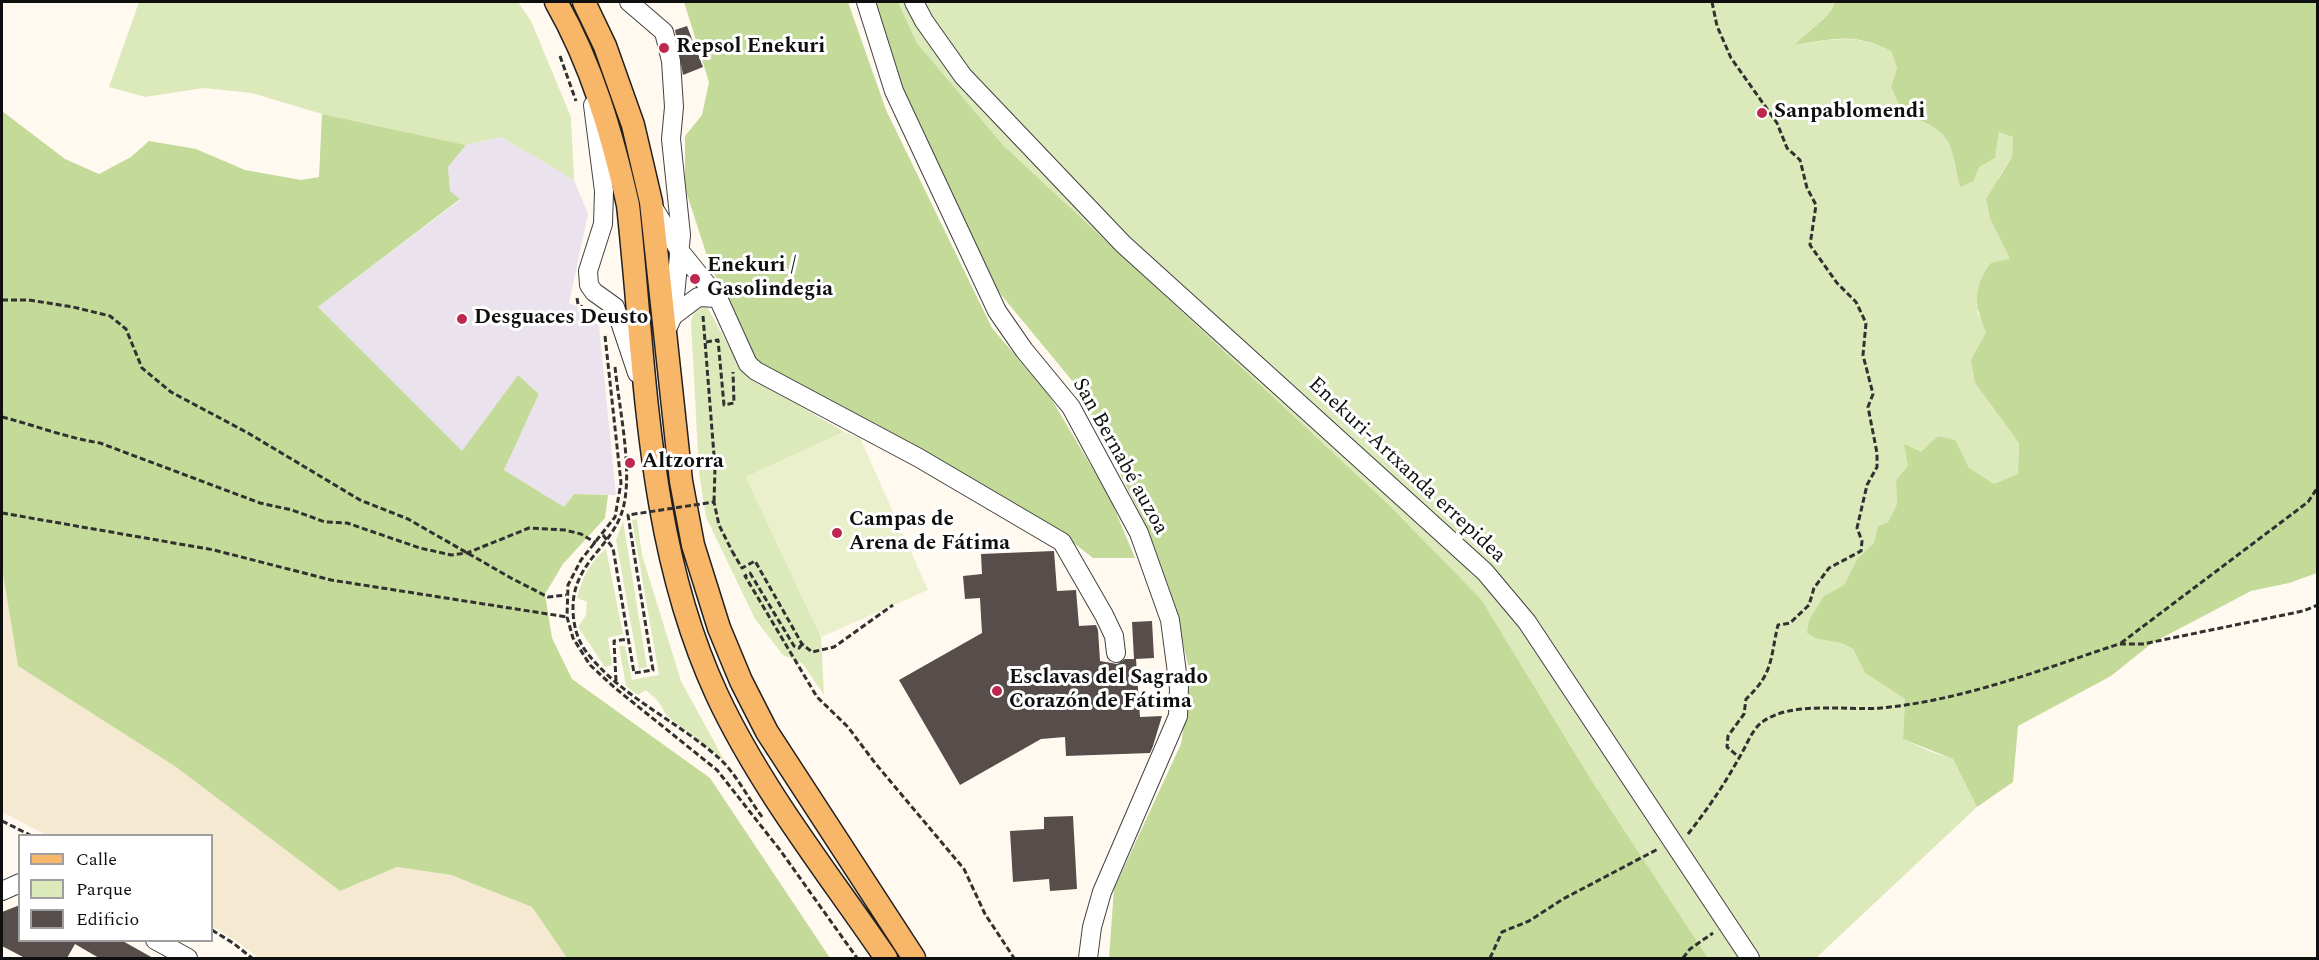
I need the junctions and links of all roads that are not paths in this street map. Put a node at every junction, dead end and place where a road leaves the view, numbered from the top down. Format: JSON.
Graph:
{"nodes":[{"id":1,"x":556,"y":2,"type":"edge"},
{"id":2,"x":584,"y":2,"type":"edge"},
{"id":3,"x":629,"y":2,"type":"edge"},
{"id":4,"x":866,"y":2,"type":"edge"},
{"id":5,"x":914,"y":2,"type":"edge"},
{"id":6,"x":589,"y":70,"type":"junction"},
{"id":7,"x":651,"y":202,"type":"junction"},
{"id":8,"x":679,"y":250,"type":"junction"},
{"id":9,"x":718,"y":298,"type":"junction"},
{"id":10,"x":669,"y":324,"type":"junction"},
{"id":11,"x":648,"y":407,"type":"junction"},
{"id":12,"x":1116,"y":653,"type":"dead end"},
{"id":13,"x":159,"y":942,"type":"edge"},
{"id":14,"x":188,"y":958,"type":"edge"},
{"id":15,"x":886,"y":958,"type":"edge"},
{"id":16,"x":914,"y":958,"type":"edge"},
{"id":17,"x":1088,"y":958,"type":"edge"},
{"id":18,"x":1750,"y":958,"type":"edge"}],
"edges":[{"from":1,"to":6,"type":"main road"},
{"from":2,"to":7,"type":"main road"},
{"from":3,"to":8,"type":"street"},
{"from":4,"to":17,"type":"street","name":"San Bernabé auzoa"},
{"from":5,"to":18,"type":"street","name":"Enekuri-Artxanda errepidea"},
{"from":6,"to":11,"type":"main road"},
{"from":6,"to":11,"type":"street"},
{"from":7,"to":8,"type":"street"},
{"from":7,"to":10,"type":"main road"},
{"from":8,"to":9,"type":"street"},
{"from":8,"to":10,"type":"street"},
{"from":9,"to":10,"type":"street"},
{"from":9,"to":12,"type":"street"},
{"from":10,"to":16,"type":"main road"},
{"from":11,"to":15,"type":"main road"},
{"from":13,"to":14,"type":"street"}]}
